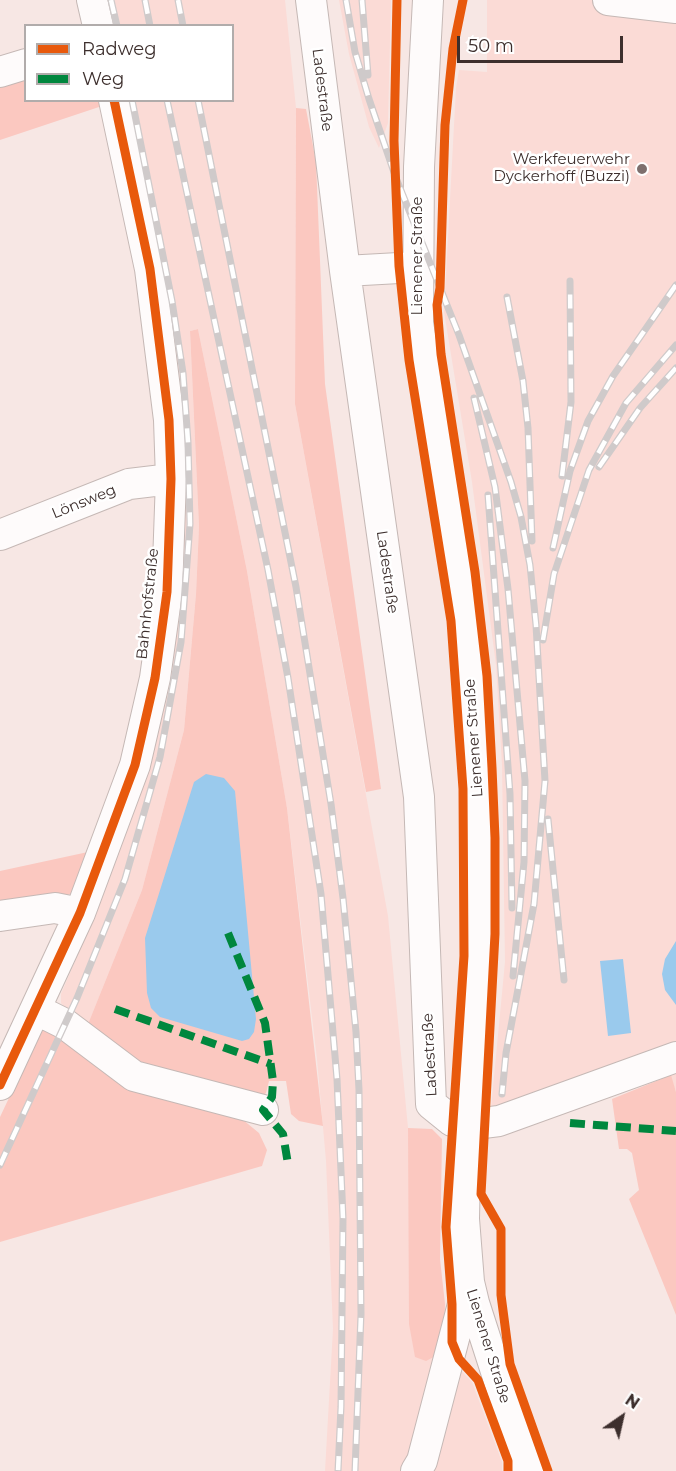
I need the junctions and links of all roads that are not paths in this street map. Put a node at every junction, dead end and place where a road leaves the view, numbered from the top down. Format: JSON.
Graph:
{"nodes":[{"id":1,"x":92,"y":0,"type":"edge"},
{"id":2,"x":311,"y":0,"type":"edge"},
{"id":3,"x":428,"y":0,"type":"edge"},
{"id":4,"x":608,"y":0,"type":"edge"},
{"id":5,"x":676,"y":8,"type":"edge"},
{"id":6,"x":98,"y":24,"type":"edge"},
{"id":7,"x":24,"y":65,"type":"edge"},
{"id":8,"x":0,"y":72,"type":"edge"},
{"id":9,"x":114,"y":102,"type":"edge"},
{"id":10,"x":417,"y":267,"type":"junction"},
{"id":11,"x":345,"y":271,"type":"junction"},
{"id":12,"x":171,"y":479,"type":"junction"},
{"id":13,"x":0,"y":535,"type":"edge"},
{"id":14,"x":80,"y":914,"type":"junction"},
{"id":15,"x":0,"y":916,"type":"edge"},
{"id":16,"x":37,"y":1010,"type":"junction"},
{"id":17,"x":676,"y":1058,"type":"edge"},
{"id":18,"x":0,"y":1085,"type":"edge"},
{"id":19,"x":263,"y":1110,"type":"dead end"},
{"id":20,"x":468,"y":1122,"type":"junction"},
{"id":21,"x":469,"y":1282,"type":"junction"},
{"id":22,"x":416,"y":1471,"type":"edge"},
{"id":23,"x":528,"y":1471,"type":"edge"}],
"edges":[{"from":1,"to":6,"type":"street"},
{"from":2,"to":11,"type":"street","name":"Ladestraße"},
{"from":3,"to":10,"type":"street","name":"Lienener Straße"},
{"from":4,"to":5,"type":"street"},
{"from":7,"to":8,"type":"street"},
{"from":9,"to":12,"type":"street","name":"Bahnhofstraße"},
{"from":10,"to":11,"type":"street"},
{"from":10,"to":20,"type":"street","name":"Lienener Straße"},
{"from":11,"to":20,"type":"street","name":"Ladestraße"},
{"from":12,"to":13,"type":"street","name":"Lönsweg"},
{"from":12,"to":14,"type":"street","name":"Bahnhofstraße"},
{"from":14,"to":15,"type":"street"},
{"from":14,"to":16,"type":"street","name":"Bahnhofstraße"},
{"from":16,"to":18,"type":"street","name":"Bahnhofstraße"},
{"from":16,"to":19,"type":"street"},
{"from":17,"to":20,"type":"street"},
{"from":20,"to":21,"type":"street","name":"Lienener Straße"},
{"from":21,"to":22,"type":"street"},
{"from":21,"to":23,"type":"street","name":"Lienener Straße"}]}
